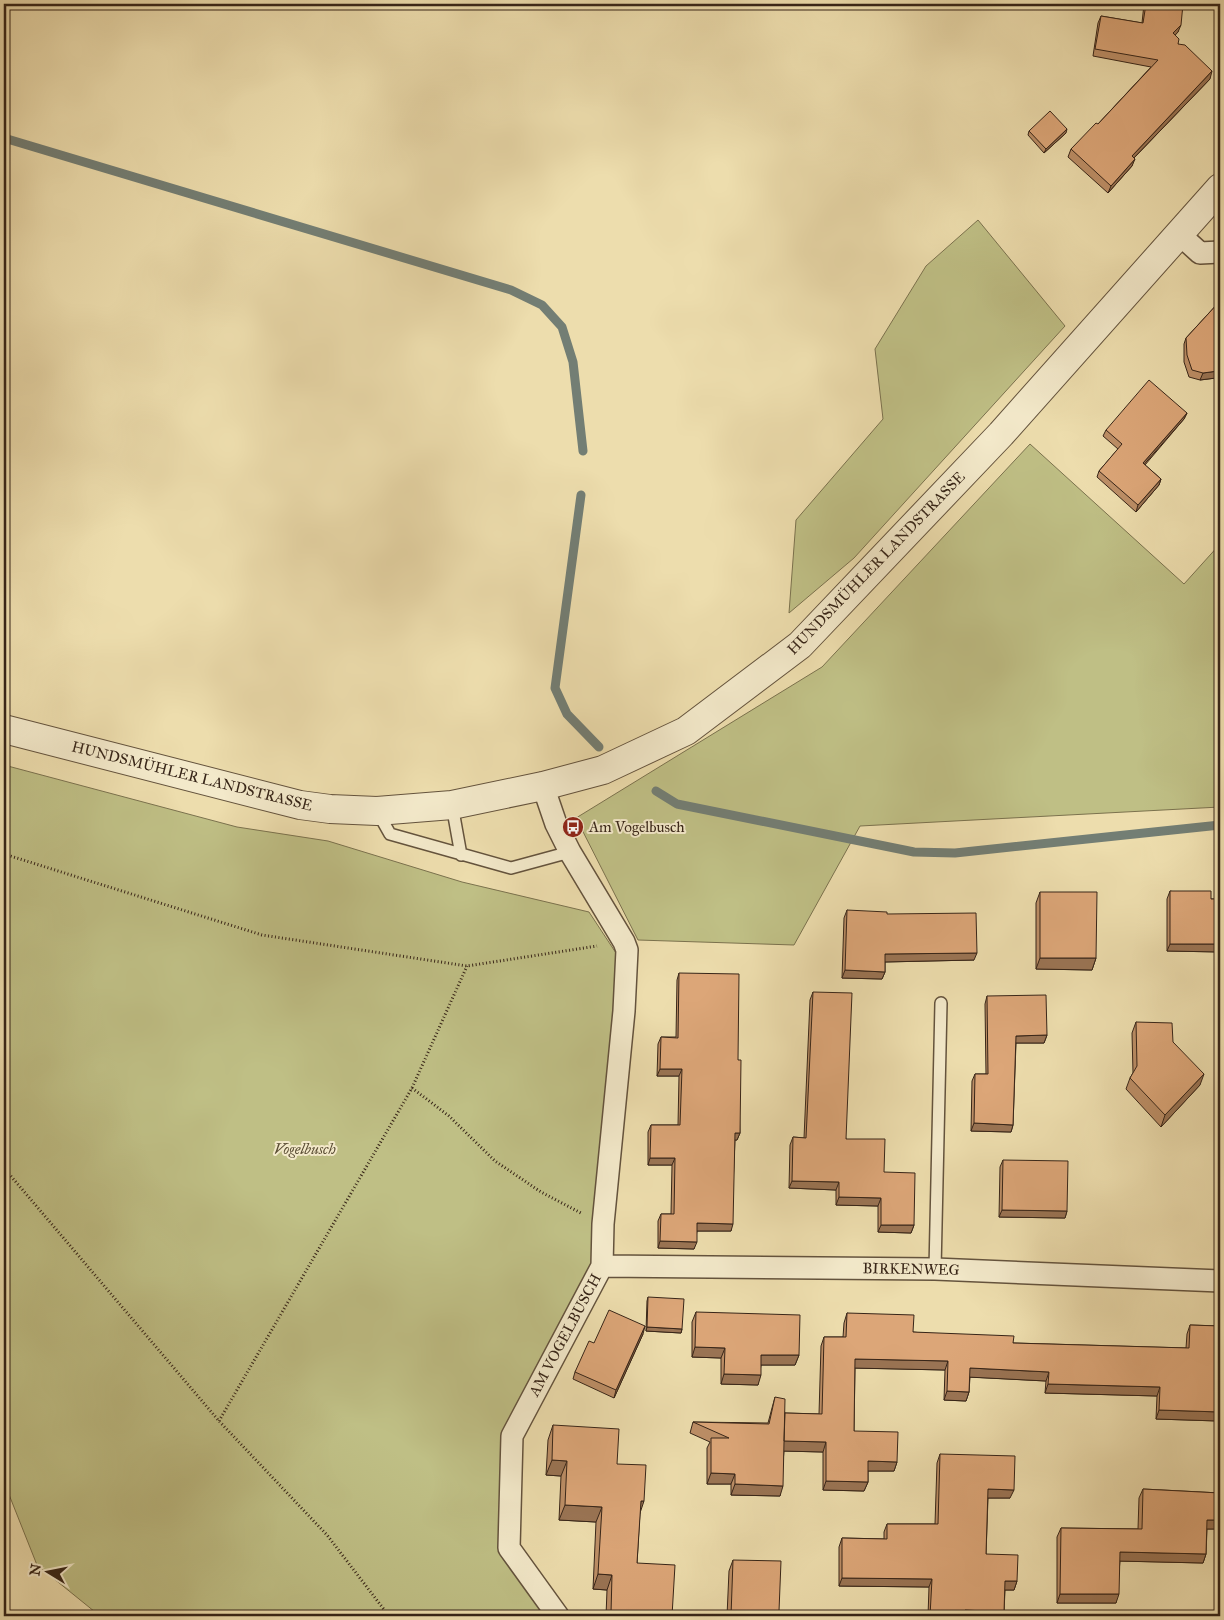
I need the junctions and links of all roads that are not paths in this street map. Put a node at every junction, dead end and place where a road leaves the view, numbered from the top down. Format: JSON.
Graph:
{"nodes":[{"id":1,"x":1220,"y":188,"type":"edge"},
{"id":2,"x":1179,"y":234,"type":"junction"},
{"id":3,"x":1220,"y":252,"type":"edge"},
{"id":4,"x":4,"y":729,"type":"edge"},
{"id":5,"x":543,"y":786,"type":"junction"},
{"id":6,"x":452,"y":805,"type":"junction"},
{"id":7,"x":377,"y":811,"type":"junction"},
{"id":8,"x":570,"y":852,"type":"junction"},
{"id":9,"x":462,"y":855,"type":"junction"},
{"id":10,"x":941,"y":1003,"type":"dead end"},
{"id":11,"x":602,"y":1266,"type":"junction"},
{"id":12,"x":934,"y":1269,"type":"junction"},
{"id":13,"x":1220,"y":1281,"type":"edge"},
{"id":14,"x":558,"y":1616,"type":"edge"}],
"edges":[{"from":1,"to":2,"type":"street","name":"HUNDSMÜHLER LANDSTRASSE"},
{"from":2,"to":3,"type":"street"},
{"from":2,"to":5,"type":"street","name":"HUNDSMÜHLER LANDSTRASSE"},
{"from":4,"to":7,"type":"street","name":"HUNDSMÜHLER LANDSTRASSE"},
{"from":5,"to":6,"type":"street","name":"HUNDSMÜHLER LANDSTRASSE"},
{"from":5,"to":8,"type":"street","name":"AM VOGELBUSCH"},
{"from":6,"to":7,"type":"street","name":"HUNDSMÜHLER LANDSTRASSE"},
{"from":6,"to":9,"type":"lane"},
{"from":7,"to":9,"type":"lane"},
{"from":8,"to":9,"type":"lane"},
{"from":8,"to":11,"type":"street","name":"AM VOGELBUSCH"},
{"from":10,"to":12,"type":"lane"},
{"from":11,"to":12,"type":"street","name":"BIRKENWEG"},
{"from":11,"to":14,"type":"street","name":"AM VOGELBUSCH"},
{"from":12,"to":13,"type":"street","name":"BIRKENWEG"}]}
